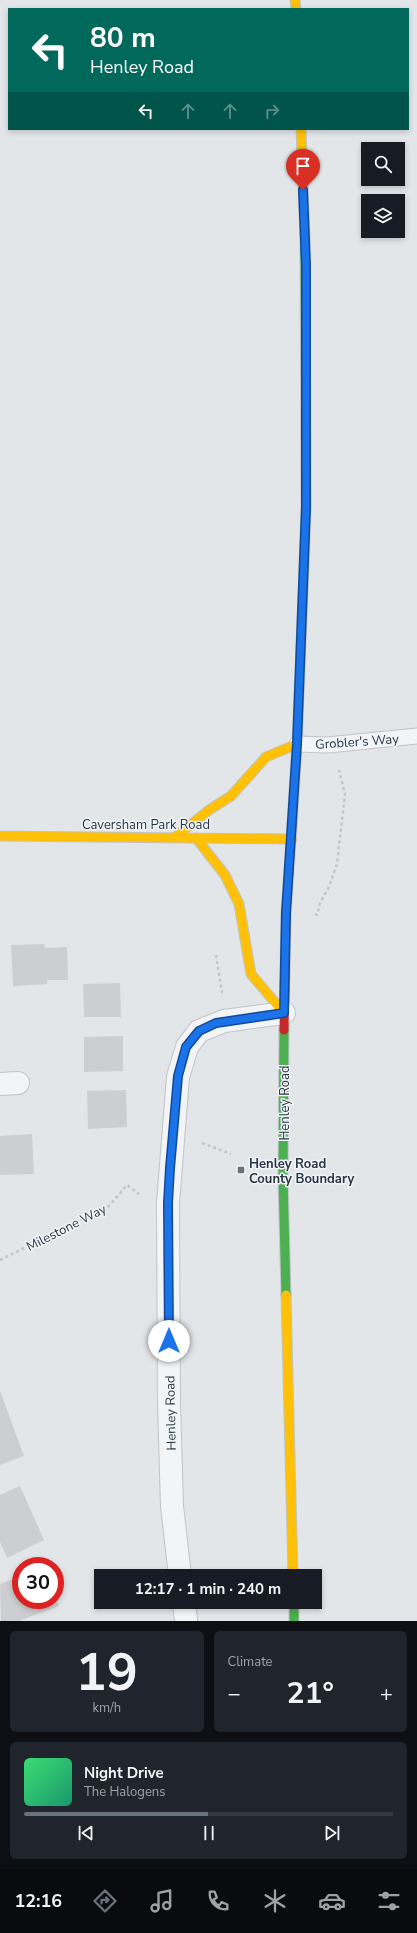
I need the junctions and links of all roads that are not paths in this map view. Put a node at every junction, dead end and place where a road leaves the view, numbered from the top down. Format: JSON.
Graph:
{"nodes":[{"id":1,"x":301,"y":130,"type":"edge"},
{"id":2,"x":417,"y":736,"type":"edge"},
{"id":3,"x":297,"y":744,"type":"junction"},
{"id":4,"x":0,"y":836,"type":"edge"},
{"id":5,"x":174,"y":838,"type":"junction"},
{"id":6,"x":196,"y":838,"type":"junction"},
{"id":7,"x":292,"y":839,"type":"junction"},
{"id":8,"x":284,"y":1013,"type":"junction"},
{"id":9,"x":179,"y":1569,"type":"edge"},
{"id":10,"x":293,"y":1569,"type":"edge"},
{"id":11,"x":185,"y":1609,"type":"edge"},
{"id":12,"x":294,"y":1609,"type":"edge"},
{"id":13,"x":186,"y":1621,"type":"edge"},
{"id":14,"x":294,"y":1621,"type":"edge"}],
"edges":[{"from":1,"to":3,"type":"main road","name":"Henley Road"},
{"from":2,"to":3,"type":"lane","name":"Grobler's Way"},
{"from":3,"to":5,"type":"main road"},
{"from":3,"to":7,"type":"main road","name":"Henley Road"},
{"from":4,"to":5,"type":"main road","name":"Caversham Park Road"},
{"from":5,"to":6,"type":"main road","name":"Caversham Park Road"},
{"from":6,"to":7,"type":"main road","name":"Caversham Park Road"},
{"from":6,"to":8,"type":"main road"},
{"from":7,"to":8,"type":"main road","name":"Henley Road"},
{"from":8,"to":9,"type":"street","name":"Henley Road"},
{"from":8,"to":10,"type":"main road","name":"Henley Road"},
{"from":11,"to":13,"type":"street"},
{"from":12,"to":14,"type":"main road"}]}
